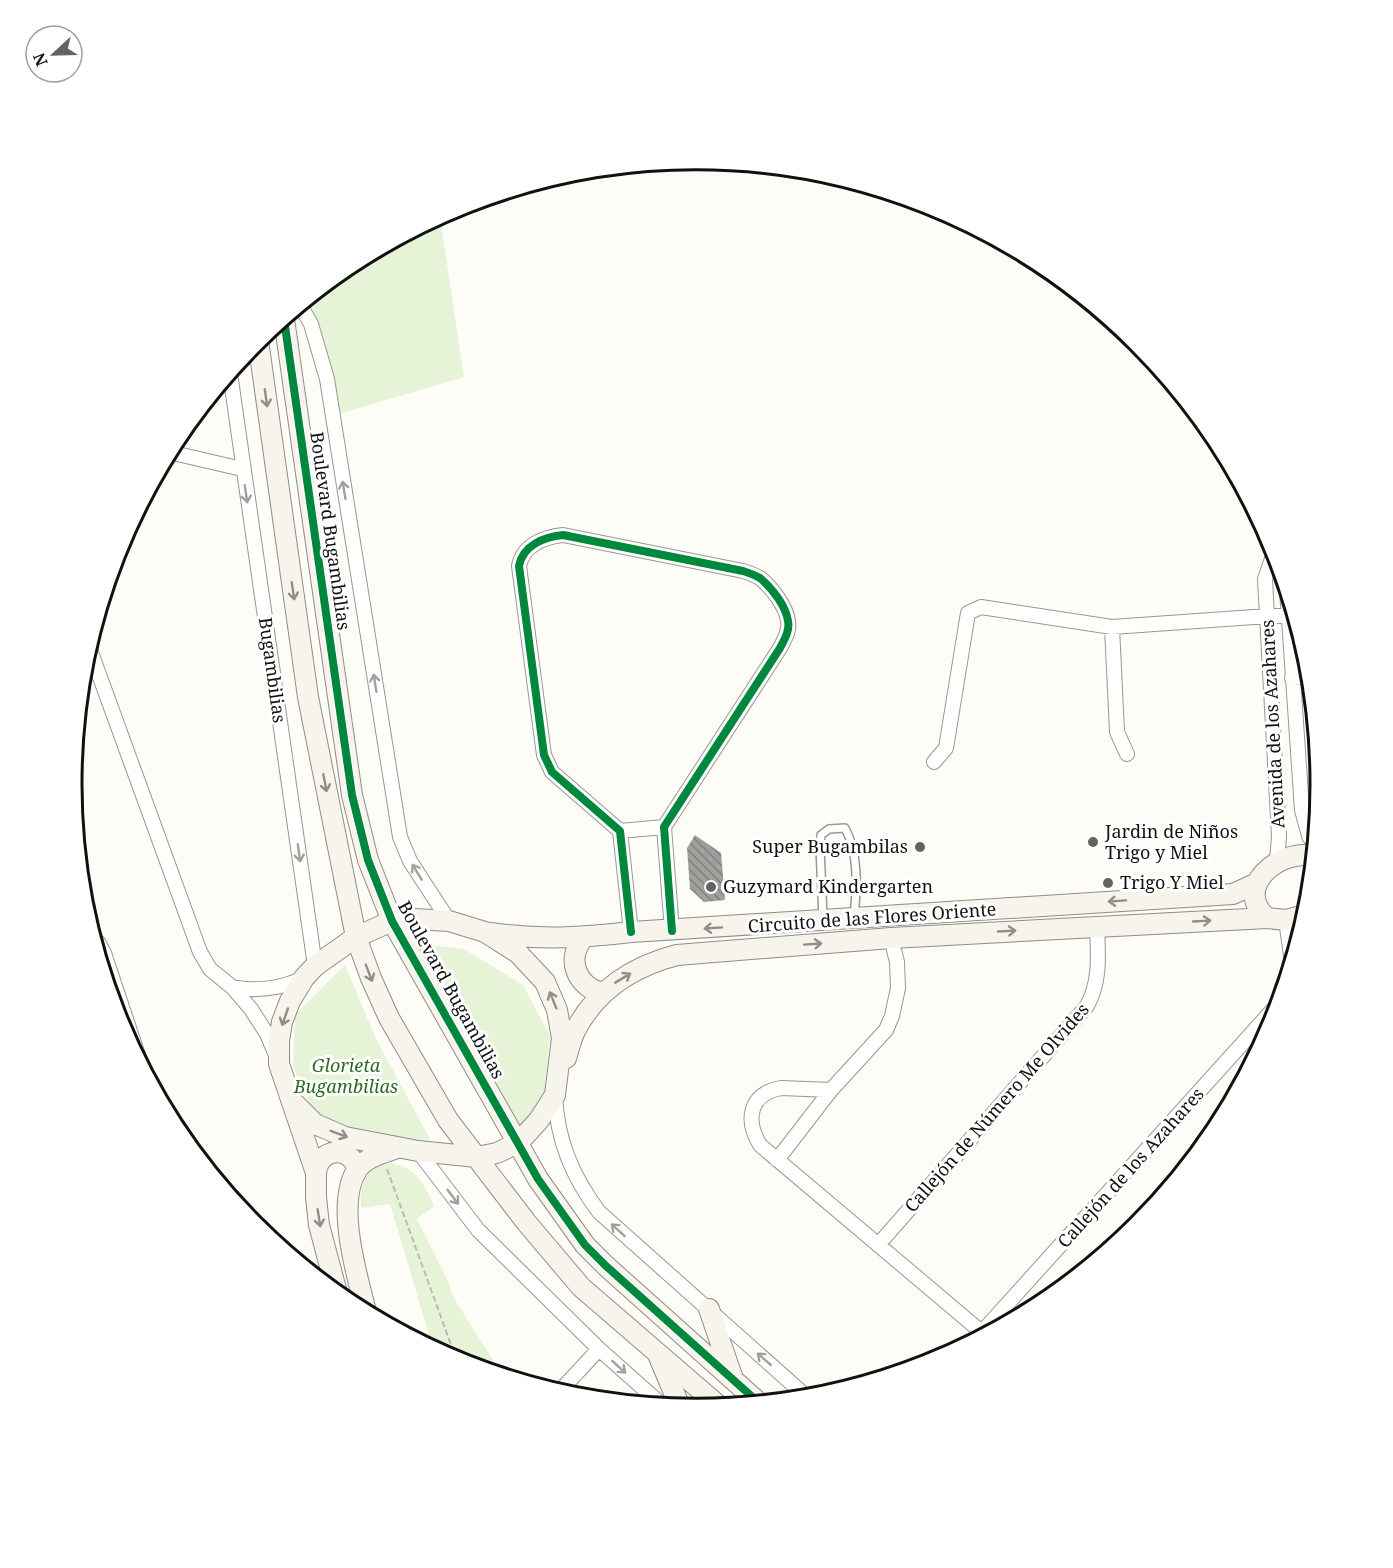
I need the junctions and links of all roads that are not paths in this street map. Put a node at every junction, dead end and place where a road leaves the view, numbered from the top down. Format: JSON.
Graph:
{"nodes":[{"id":1,"x":304,"y":312,"type":"edge"},
{"id":2,"x":285,"y":328,"type":"edge"},
{"id":3,"x":260,"y":352,"type":"edge"},
{"id":4,"x":231,"y":383,"type":"edge"},
{"id":5,"x":179,"y":454,"type":"edge"},
{"id":6,"x":242,"y":470,"type":"junction"},
{"id":7,"x":1270,"y":566,"type":"edge"},
{"id":8,"x":1268,"y":615,"type":"junction"},
{"id":9,"x":1288,"y":616,"type":"edge"},
{"id":10,"x":1288,"y":619,"type":"edge"},
{"id":11,"x":1112,"y":627,"type":"junction"},
{"id":12,"x":94,"y":662,"type":"edge"},
{"id":13,"x":1292,"y":678,"type":"junction"},
{"id":14,"x":1301,"y":678,"type":"edge"},
{"id":15,"x":1127,"y":754,"type":"dead end"},
{"id":16,"x":934,"y":762,"type":"dead end"},
{"id":17,"x":664,"y":827,"type":"junction"},
{"id":18,"x":620,"y":831,"type":"junction"},
{"id":19,"x":1308,"y":833,"type":"edge"},
{"id":20,"x":1306,"y":856,"type":"edge"},
{"id":21,"x":1277,"y":861,"type":"junction"},
{"id":22,"x":1257,"y":883,"type":"junction"},
{"id":23,"x":1296,"y":916,"type":"edge"},
{"id":24,"x":853,"y":919,"type":"junction"},
{"id":25,"x":1277,"y":919,"type":"junction"},
{"id":26,"x":392,"y":921,"type":"junction"},
{"id":27,"x":448,"y":921,"type":"junction"},
{"id":28,"x":823,"y":921,"type":"junction"},
{"id":29,"x":1097,"y":926,"type":"junction"},
{"id":30,"x":672,"y":931,"type":"junction"},
{"id":31,"x":485,"y":932,"type":"junction"},
{"id":32,"x":631,"y":932,"type":"junction"},
{"id":33,"x":356,"y":937,"type":"junction"},
{"id":34,"x":583,"y":938,"type":"junction"},
{"id":35,"x":891,"y":938,"type":"junction"},
{"id":36,"x":1288,"y":950,"type":"edge"},
{"id":37,"x":310,"y":972,"type":"junction"},
{"id":38,"x":232,"y":987,"type":"junction"},
{"id":39,"x":602,"y":993,"type":"junction"},
{"id":40,"x":1263,"y":1021,"type":"edge"},
{"id":41,"x":279,"y":1064,"type":"junction"},
{"id":42,"x":557,"y":1086,"type":"junction"},
{"id":43,"x":831,"y":1090,"type":"junction"},
{"id":44,"x":292,"y":1101,"type":"junction"},
{"id":45,"x":519,"y":1142,"type":"junction"},
{"id":46,"x":400,"y":1150,"type":"junction"},
{"id":47,"x":477,"y":1157,"type":"junction"},
{"id":48,"x":777,"y":1160,"type":"junction"},
{"id":49,"x":357,"y":1168,"type":"junction"},
{"id":50,"x":316,"y":1173,"type":"junction"},
{"id":51,"x":878,"y":1245,"type":"junction"},
{"id":52,"x":333,"y":1279,"type":"edge"},
{"id":53,"x":363,"y":1300,"type":"edge"},
{"id":54,"x":709,"y":1309,"type":"junction"},
{"id":55,"x":995,"y":1320,"type":"edge"},
{"id":56,"x":978,"y":1330,"type":"edge"},
{"id":57,"x":598,"y":1349,"type":"junction"},
{"id":58,"x":657,"y":1352,"type":"junction"},
{"id":59,"x":734,"y":1381,"type":"junction"},
{"id":60,"x":567,"y":1384,"type":"edge"},
{"id":61,"x":798,"y":1389,"type":"edge"},
{"id":62,"x":751,"y":1396,"type":"edge"},
{"id":63,"x":652,"y":1397,"type":"edge"},
{"id":64,"x":676,"y":1398,"type":"edge"},
{"id":65,"x":709,"y":1398,"type":"edge"}],
"edges":[{"from":27,"to":1,"type":"street","name":"Boulevard Bugambilias","one_way":true},
{"from":2,"to":26,"type":"street","name":"Boulevard Bugambilias"},
{"from":3,"to":33,"type":"street","one_way":true},
{"from":4,"to":6,"type":"street","name":"Bugambilias"},
{"from":5,"to":6,"type":"street"},
{"from":6,"to":37,"type":"street","name":"Bugambilias","one_way":true},
{"from":7,"to":8,"type":"street","name":"Avenida de los Azahares"},
{"from":8,"to":9,"type":"street"},
{"from":8,"to":11,"type":"street"},
{"from":8,"to":21,"type":"street","name":"Avenida de los Azahares"},
{"from":10,"to":13,"type":"street","name":"Avenida de los Azahares"},
{"from":11,"to":15,"type":"street"},
{"from":11,"to":16,"type":"street"},
{"from":12,"to":38,"type":"street"},
{"from":13,"to":14,"type":"street"},
{"from":13,"to":19,"type":"street","name":"Avenida de los Azahares"},
{"from":17,"to":18,"type":"street"},
{"from":17,"to":18,"type":"street"},
{"from":17,"to":30,"type":"street"},
{"from":18,"to":32,"type":"street"},
{"from":20,"to":21,"type":"street"},
{"from":21,"to":22,"type":"street"},
{"from":22,"to":24,"type":"street","name":"Circuito de las Flores Oriente","one_way":true},
{"from":22,"to":25,"type":"street"},
{"from":23,"to":25,"type":"street","name":"Circuito de las Flores Oriente"},
{"from":24,"to":28,"type":"street","name":"Circuito de las Flores Oriente"},
{"from":24,"to":28,"type":"lane"},
{"from":29,"to":25,"type":"street","name":"Circuito de las Flores Oriente","one_way":true},
{"from":25,"to":36,"type":"street"},
{"from":26,"to":27,"type":"street"},
{"from":26,"to":33,"type":"street"},
{"from":26,"to":45,"type":"street","name":"Boulevard Bugambilias"},
{"from":27,"to":31,"type":"street"},
{"from":28,"to":30,"type":"street","name":"Circuito de las Flores Oriente","one_way":true},
{"from":35,"to":29,"type":"street","name":"Circuito de las Flores Oriente","one_way":true},
{"from":29,"to":51,"type":"street","name":"Callejón de Número Me Olvides"},
{"from":30,"to":32,"type":"street","name":"Circuito de las Flores Oriente"},
{"from":31,"to":34,"type":"street","name":"Circuito de las Flores Oriente"},
{"from":42,"to":31,"type":"street","one_way":true},
{"from":32,"to":34,"type":"street","name":"Circuito de las Flores Oriente"},
{"from":33,"to":37,"type":"street"},
{"from":33,"to":47,"type":"street","one_way":true},
{"from":34,"to":39,"type":"street"},
{"from":39,"to":35,"type":"street","name":"Circuito de las Flores Oriente","one_way":true},
{"from":35,"to":43,"type":"street"},
{"from":37,"to":38,"type":"street"},
{"from":37,"to":41,"type":"street","one_way":true},
{"from":38,"to":41,"type":"street"},
{"from":39,"to":42,"type":"street","name":"Circuito de las Flores Oriente"},
{"from":40,"to":55,"type":"street","name":"Callejón de los Azahares"},
{"from":41,"to":44,"type":"street"},
{"from":42,"to":45,"type":"street","name":"Circuito de las Flores Oriente"},
{"from":54,"to":42,"type":"street","one_way":true},
{"from":43,"to":48,"type":"street"},
{"from":43,"to":48,"type":"street"},
{"from":44,"to":46,"type":"street","one_way":true},
{"from":44,"to":50,"type":"street"},
{"from":45,"to":47,"type":"street"},
{"from":45,"to":59,"type":"street","name":"Boulevard Bugambilias"},
{"from":46,"to":47,"type":"street"},
{"from":46,"to":49,"type":"street"},
{"from":46,"to":57,"type":"street","one_way":true},
{"from":47,"to":58,"type":"street"},
{"from":48,"to":51,"type":"street"},
{"from":49,"to":50,"type":"street"},
{"from":49,"to":53,"type":"street"},
{"from":50,"to":52,"type":"street","one_way":true},
{"from":51,"to":56,"type":"street"},
{"from":54,"to":59,"type":"street"},
{"from":61,"to":54,"type":"street","one_way":true},
{"from":57,"to":60,"type":"street"},
{"from":57,"to":63,"type":"street","one_way":true},
{"from":58,"to":64,"type":"street"},
{"from":58,"to":65,"type":"street"},
{"from":59,"to":62,"type":"street","name":"Boulevard Bugambilias"}]}
